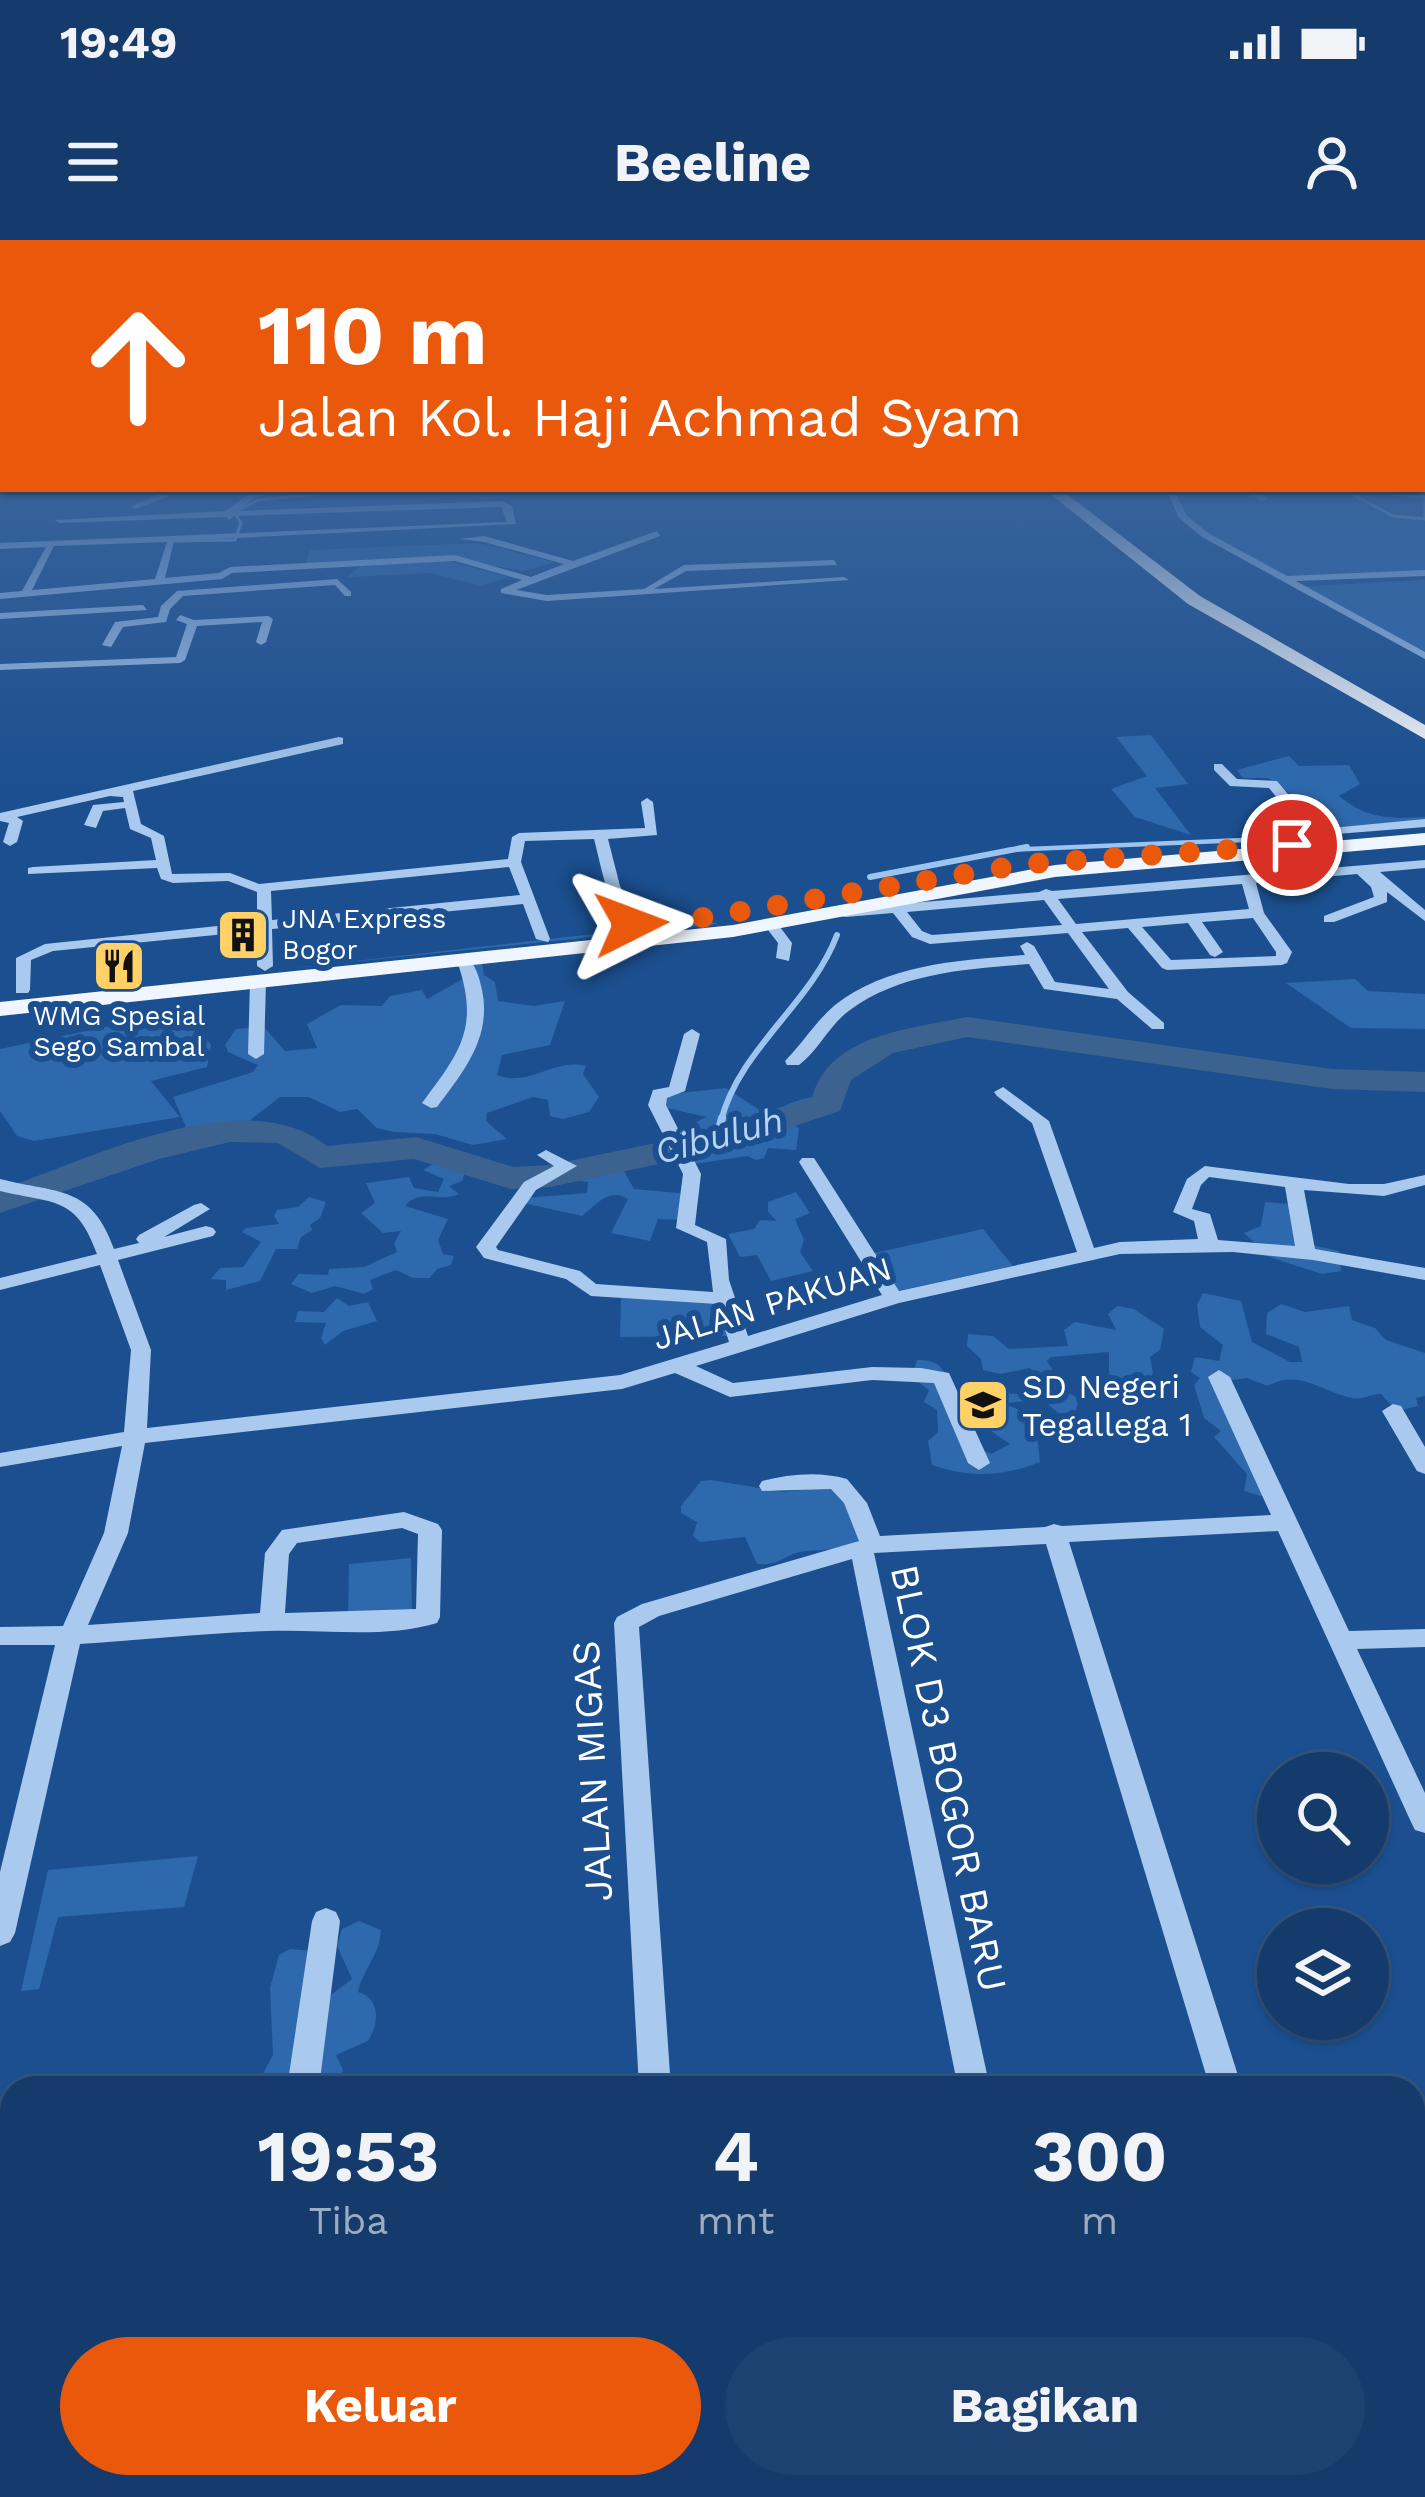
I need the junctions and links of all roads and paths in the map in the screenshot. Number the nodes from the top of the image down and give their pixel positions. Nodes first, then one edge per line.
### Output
1 (32, 580) edge
2 (183, 580) edge
3 (270, 580) edge
4 (330, 580) edge
5 (530, 580) edge
6 (663, 580) edge
7 (838, 580) edge
8 (1169, 580) edge
9 (1203, 580) edge
10 (1283, 580) edge
11 (1381, 580) edge
12 (159, 583) joint
13 (1293, 587) junction
14 (646, 590) junction
15 (91, 592) dead end
16 (25, 594) junction
17 (348, 594) dead end
18 (0, 596) edge
19 (84, 612) junction
20 (164, 612) junction
21 (1, 618) edge
22 (193, 623) junction
23 (261, 642) dead end
24 (107, 645) dead end
25 (1425, 656) edge
26 (180, 660) junction
27 (0, 668) edge
28 (175, 681) dead end
29 (1406, 698) dead end
30 (1425, 733) edge
31 (339, 741) dead end
32 (1218, 767) dead end
33 (108, 793) junction
34 (647, 802) dead end
35 (134, 803) junction
36 (2, 817) edge
37 (91, 824) dead end
38 (1425, 830) edge
39 (600, 835) junction
40 (10, 842) dead end
41 (514, 862) junction
42 (162, 864) junction
43 (1425, 864) edge
44 (1364, 869) junction
45 (32, 872) dead end
46 (1248, 880) junction
47 (264, 887) junction
48 (1046, 893) junction
49 (527, 899) junction
50 (890, 899) junction
51 (1256, 913) junction
52 (1425, 917) edge
53 (1193, 919) junction
54 (1329, 919) dead end
55 (1131, 923) junction
56 (268, 924) junction
57 (727, 924) junction
58 (772, 926) junction
59 (1069, 927) junction
60 (1019, 931) junction
61 (646, 932) junction
62 (543, 939) junction
63 (1215, 952) dead end
64 (784, 958) dead end
65 (1034, 959) junction
66 (465, 961) junction
67 (261, 974) junction
68 (11, 991) edge
69 (1122, 995) junction
70 (0, 1009) edge
71 (1158, 1026) dead end
72 (692, 1034) dead end
73 (256, 1054) dead end
74 (793, 1061) dead end
75 (1003, 1092) dead end
76 (431, 1103) dead end
77 (546, 1155) dead end
78 (808, 1162) dead end
79 (1425, 1180) edge
80 (10, 1187) edge
81 (1294, 1187) junction
82 (201, 1209) dead end
83 (206, 1232) dead end
84 (1210, 1248) junction
85 (107, 1254) junction
86 (1306, 1255) junction
87 (1088, 1257) junction
88 (1425, 1274) edge
89 (0, 1284) edge
90 (894, 1298) junction
91 (727, 1299) junction
92 (740, 1345) junction
93 (680, 1367) junction
94 (1219, 1377) dead end
95 (1393, 1411) dead end
96 (135, 1436) junction
97 (0, 1460) edge
98 (979, 1463) dead end
99 (1425, 1466) edge
100 (770, 1486) dead end
101 (1288, 1522) junction
102 (1054, 1532) junction
103 (867, 1548) junction
104 (272, 1622) junction
105 (0, 1636) edge
106 (1425, 1638) edge
107 (1344, 1640) junction
108 (68, 1643) junction
109 (1425, 1822) edge
110 (326, 1921) dead end
111 (0, 1933) edge
112 (305, 2076) edge
113 (654, 2076) edge
114 (972, 2076) edge
115 (1222, 2076) edge

1 - 16 street
2 - 12 street
3 - 20 street
4 - 17 street
5 - 14 street
6 - 14 street
7 - 14 street
8 - 30 highway
9 - 29 highway
10 - 13 street
11 - 13 street
12 - 16 street
13 - 25 street
15 - 19 street
16 - 18 street
19 - 20 street
19 - 21 street
20 - 22 street
20 - 24 street
22 - 23 street
22 - 26 street
26 - 27 street
26 - 28 street
31 - 33 street
32 - 38 street
33 - 35 street
33 - 36 street
34 - 39 street
35 - 37 street
35 - 42 street
36 - 40 street
38 - 50 main road
39 - 41 street
39 - 61 street
41 - 47 street
41 - 49 street
42 - 45 street
42 - 47 street
43 - 44 street
44 - 46 street
44 - 52 street
44 - 54 street
46 - 48 street
46 - 51 street
47 - 56 street
48 - 50 street
48 - 59 street
49 - 56 street
49 - 62 street
50 - 57 main road
50 - 58 main road
50 - 60 street
51 - 53 street
51 - 55 street
53 - 55 street
53 - 63 street
55 - 59 street
56 - 67 street
56 - 68 street
57 - 58 main road
57 - 61 main road
58 - 64 street
59 - 60 street
59 - 69 street
60 - 65 street
61 - 62 main road
61 - 66 main road
62 - 67 main road
65 - 69 street
65 - 74 street
66 - 67 main road
66 - 76 street
67 - 68 main road
67 - 70 main road
67 - 73 street
69 - 71 street
72 - 91 street
75 - 87 street
77 - 91 street
78 - 90 street
79 - 81 street
80 - 85 street
81 - 84 street
81 - 86 street
82 - 85 street
83 - 85 street
84 - 86 street, JALAN PAKUAN
84 - 87 street, JALAN PAKUAN
85 - 89 street
85 - 96 street
86 - 88 street, JALAN PAKUAN
87 - 90 street, JALAN PAKUAN
90 - 92 street, JALAN PAKUAN
91 - 92 street
92 - 93 street, JALAN PAKUAN
93 - 96 street, JALAN PAKUAN
93 - 98 street
94 - 101 street
95 - 99 street
96 - 97 street, JALAN PAKUAN
96 - 108 street
100 - 103 street
101 - 102 street, BLOK D3 BOGOR BARU
101 - 107 street
102 - 103 street, BLOK D3 BOGOR BARU
102 - 115 street
103 - 113 street, JALAN MIGAS
103 - 114 street, BLOK D3 BOGOR BARU
104 - 104 street
104 - 108 street
105 - 108 street
106 - 107 street
107 - 109 street
108 - 111 street
110 - 112 street

